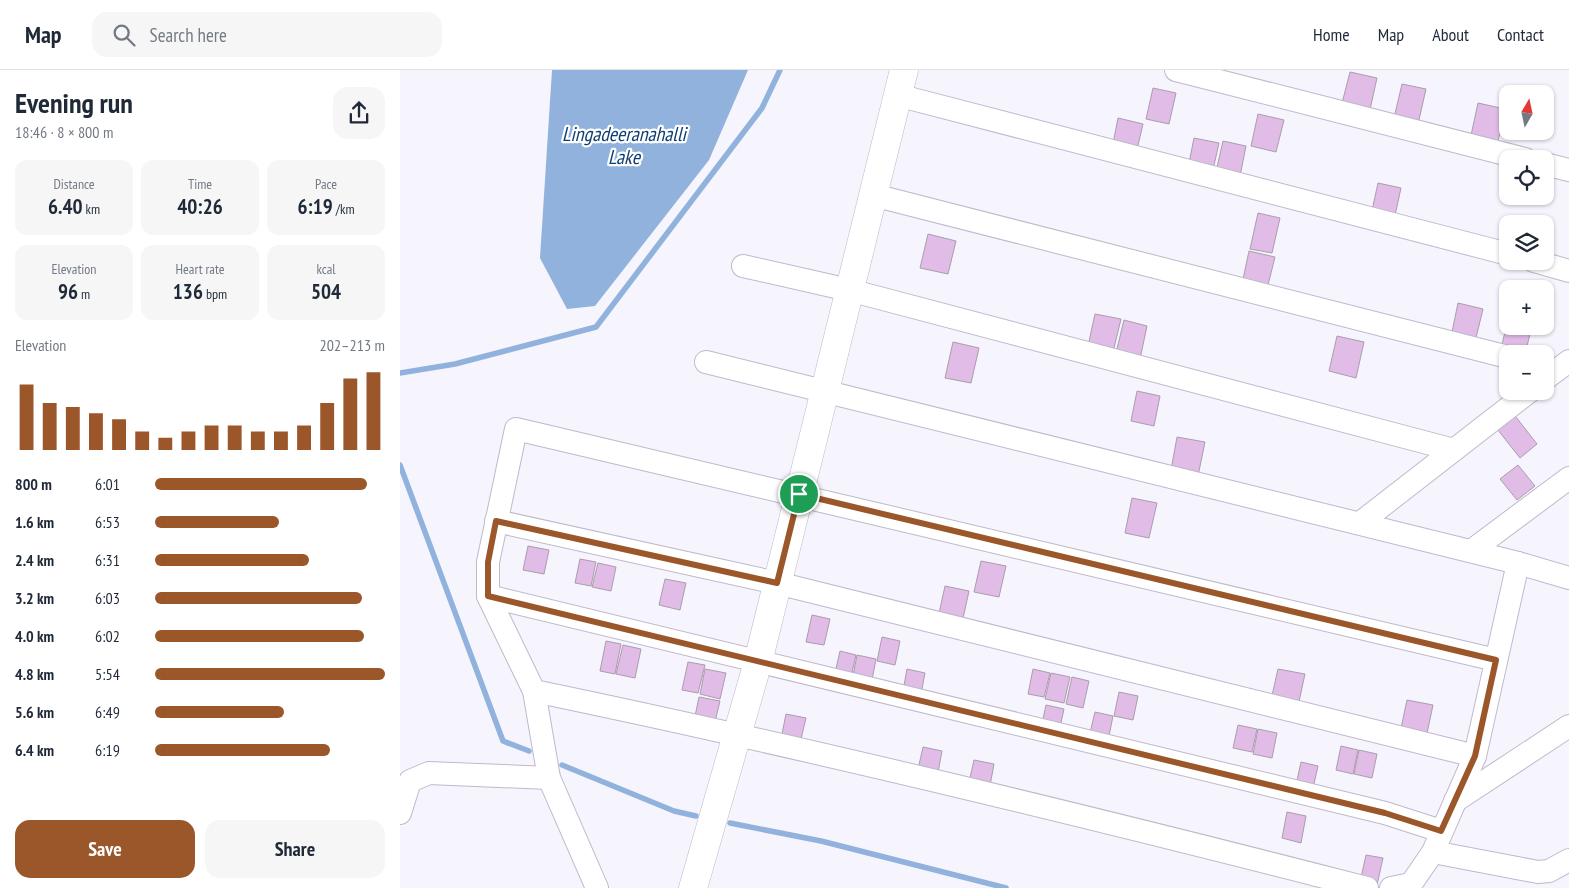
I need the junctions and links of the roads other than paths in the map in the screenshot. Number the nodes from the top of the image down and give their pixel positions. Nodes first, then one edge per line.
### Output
1 (1176, 70) edge
2 (901, 83) edge
3 (1499, 152) edge
4 (1554, 166) edge
5 (1569, 170) edge
6 (873, 195) junction
7 (1499, 251) edge
8 (743, 266) dead end
9 (1554, 266) edge
10 (1569, 270) edge
11 (849, 290) junction
12 (1499, 355) edge
13 (706, 362) dead end
14 (825, 390) junction
15 (1518, 400) edge
16 (1454, 450) junction
17 (1569, 478) edge
18 (799, 494) junction
19 (496, 521) junction
20 (1360, 523) junction
21 (1471, 551) junction
22 (1518, 562) junction
23 (1569, 578) edge
24 (777, 583) junction
25 (488, 596) junction
26 (1496, 660) junction
27 (758, 662) junction
28 (534, 691) junction
29 (1569, 726) edge
30 (738, 733) junction
31 (1475, 756) junction
32 (549, 778) junction
33 (1455, 801) junction
34 (400, 813) edge
35 (1441, 831) junction
36 (1433, 852) junction
37 (1569, 860) edge
38 (597, 888) edge
39 (693, 888) edge
40 (1367, 888) edge
41 (1391, 888) edge

1 - 3 street
2 - 6 street
2 - 7 street
4 - 5 street
6 - 11 street
6 - 12 street
8 - 11 street
9 - 10 street
11 - 14 street
11 - 16 street
13 - 14 street
14 - 18 street
14 - 20 street
15 - 16 street
16 - 20 street
17 - 21 street
18 - 19 street
18 - 24 street
18 - 26 street
19 - 24 street
19 - 25 street
20 - 21 street
21 - 22 street
22 - 23 street
22 - 26 street
24 - 27 street
24 - 31 street
25 - 27 street
25 - 28 street
26 - 31 street
27 - 30 street
27 - 35 street
28 - 30 street
28 - 32 street
29 - 33 street
30 - 39 street
30 - 40 street
31 - 33 street
32 - 34 street
32 - 38 street
33 - 35 street
35 - 36 street
36 - 37 street
36 - 41 street

